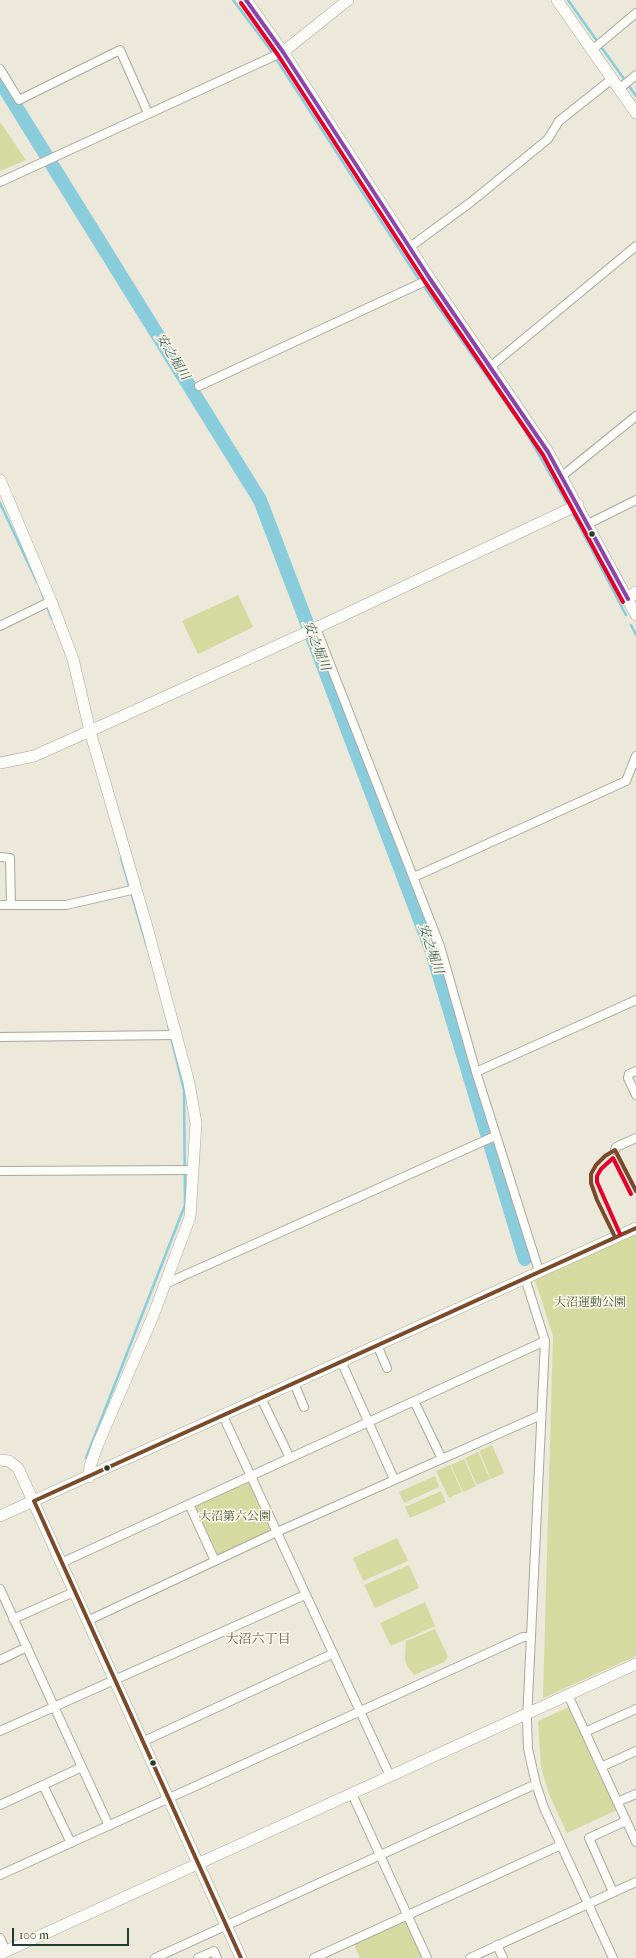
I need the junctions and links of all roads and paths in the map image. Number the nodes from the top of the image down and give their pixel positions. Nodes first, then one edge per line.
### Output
1 (246, 0) edge
2 (348, 0) edge
3 (557, 0) edge
4 (636, 13) edge
5 (592, 50) junction
6 (281, 53) junction
7 (0, 69) edge
8 (636, 75) edge
9 (612, 79) junction
10 (619, 89) junction
11 (148, 113) junction
12 (636, 113) edge
13 (0, 182) edge
14 (636, 246) edge
15 (410, 247) junction
16 (428, 280) junction
17 (490, 367) junction
18 (199, 386) dead end
19 (636, 416) edge
20 (562, 476) junction
21 (0, 480) edge
22 (636, 500) edge
23 (578, 505) junction
24 (588, 524) junction
25 (632, 596) edge
26 (52, 601) junction
27 (636, 615) edge
28 (0, 626) edge
29 (316, 628) junction
30 (90, 731) junction
31 (636, 756) edge
32 (0, 763) edge
33 (0, 858) edge
34 (414, 877) junction
35 (136, 889) junction
36 (0, 905) edge
37 (11, 905) junction
38 (636, 1000) edge
39 (176, 1036) junction
40 (0, 1037) edge
41 (636, 1071) edge
42 (476, 1072) junction
43 (636, 1095) edge
44 (495, 1136) junction
45 (636, 1138) edge
46 (615, 1150) dead end
47 (194, 1170) junction
48 (0, 1171) edge
49 (636, 1228) edge
50 (539, 1271) junction
51 (525, 1278) junction
52 (165, 1284) junction
53 (545, 1341) junction
54 (377, 1345) junction
55 (341, 1361) junction
56 (387, 1368) dead end
57 (294, 1383) junction
58 (261, 1398) junction
59 (414, 1401) junction
60 (304, 1406) dead end
61 (541, 1415) junction
62 (223, 1416) junction
63 (368, 1421) junction
64 (290, 1458) junction
65 (442, 1459) junction
66 (0, 1460) edge
67 (252, 1476) junction
68 (89, 1477) junction
69 (394, 1479) junction
70 (34, 1501) junction
71 (189, 1504) junction
72 (0, 1516) edge
73 (277, 1532) junction
74 (215, 1561) junction
75 (61, 1563) junction
76 (0, 1589) edge
77 (74, 1592) junction
78 (305, 1595) junction
79 (13, 1619) junction
80 (87, 1621) junction
81 (530, 1637) junction
82 (27, 1647) junction
83 (332, 1654) junction
84 (0, 1660) edge
85 (636, 1664) edge
86 (115, 1680) junction
87 (568, 1695) junction
88 (55, 1707) junction
89 (636, 1709) edge
90 (359, 1712) junction
91 (527, 1714) junction
92 (0, 1731) edge
93 (585, 1732) junction
94 (142, 1742) junction
95 (636, 1751) edge
96 (82, 1767) junction
97 (601, 1767) junction
98 (390, 1776) junction
99 (536, 1784) junction
100 (43, 1785) junction
101 (352, 1794) junction
102 (636, 1794) edge
103 (168, 1798) junction
104 (617, 1802) junction
105 (0, 1805) edge
106 (626, 1821) junction
107 (109, 1826) junction
108 (635, 1839) edge
109 (71, 1843) junction
110 (561, 1845) junction
111 (380, 1855) junction
112 (198, 1864) junction
113 (0, 1876) edge
114 (636, 1882) edge
115 (613, 1892) junction
116 (588, 1904) junction
117 (408, 1915) junction
118 (227, 1926) junction
119 (0, 1938) edge
120 (497, 1946) junction
121 (3, 1954) edge
122 (156, 1958) edge
123 (198, 1958) edge
124 (217, 1958) edge
125 (242, 1958) edge
126 (314, 1958) edge
127 (427, 1958) edge
128 (470, 1958) edge
129 (503, 1958) edge
130 (613, 1958) edge

1 - 6 street
2 - 6 street
3 - 5 street
4 - 5 street
5 - 9 street
6 - 11 street
6 - 15 street
7 - 11 street
8 - 10 street
9 - 10 street
9 - 15 street
10 - 12 street
11 - 13 street
14 - 17 street
15 - 16 street
16 - 17 street
16 - 18 street
17 - 20 street
19 - 20 street
20 - 23 street
21 - 26 street
22 - 24 street
23 - 24 street
23 - 29 street
24 - 25 street
25 - 27 street
26 - 28 street
26 - 30 street
29 - 30 street
29 - 34 street
30 - 32 street
30 - 35 street
31 - 34 street
33 - 37 street
34 - 42 street
35 - 37 street
35 - 39 street
36 - 37 street
38 - 42 street
39 - 40 street
39 - 47 street
41 - 43 street
42 - 44 street
44 - 50 street
44 - 52 street
45 - 46 street
47 - 48 street
47 - 52 street
49 - 50 street
50 - 51 street
51 - 53 street
51 - 54 street
52 - 68 street
53 - 59 street
53 - 61 street
54 - 55 street
54 - 56 street
55 - 57 street
55 - 63 street
57 - 58 street
57 - 60 street
58 - 62 street
58 - 64 street
59 - 63 street
59 - 65 street
61 - 65 street
61 - 81 street
62 - 67 street
62 - 68 street
63 - 64 street
63 - 69 street
64 - 67 street
65 - 69 street
66 - 70 street
67 - 71 street
67 - 73 street
68 - 70 street
69 - 73 street
70 - 72 street
70 - 75 street
71 - 74 street
71 - 75 street
73 - 74 street
73 - 78 street
74 - 80 street
75 - 77 street
76 - 79 street
77 - 79 street
77 - 80 street
78 - 83 street
78 - 86 street
79 - 82 street
80 - 86 street
81 - 90 street
81 - 91 street
82 - 84 street
82 - 88 street
83 - 90 street
83 - 94 street
85 - 87 street
86 - 88 street
86 - 94 street
87 - 91 street
87 - 93 street
88 - 92 street
88 - 96 street
89 - 93 street
90 - 98 street
90 - 103 street
91 - 98 street
91 - 99 street
93 - 97 street
94 - 103 street
95 - 97 street
96 - 100 street
96 - 107 street
97 - 104 street
98 - 101 street
99 - 110 street
99 - 111 street
100 - 105 street
100 - 109 street
101 - 111 street
101 - 112 street
102 - 104 street
103 - 107 street
103 - 112 street
104 - 106 street
106 - 108 street
106 - 115 street
107 - 109 street
109 - 113 street
110 - 116 street
110 - 117 street
111 - 117 street
111 - 118 street
112 - 118 street
112 - 121 street
114 - 115 street
115 - 116 street
116 - 120 street
116 - 130 street
117 - 126 street
117 - 127 street
118 - 122 street
118 - 125 street
119 - 121 street
120 - 128 street
120 - 129 street
123 - 124 street

